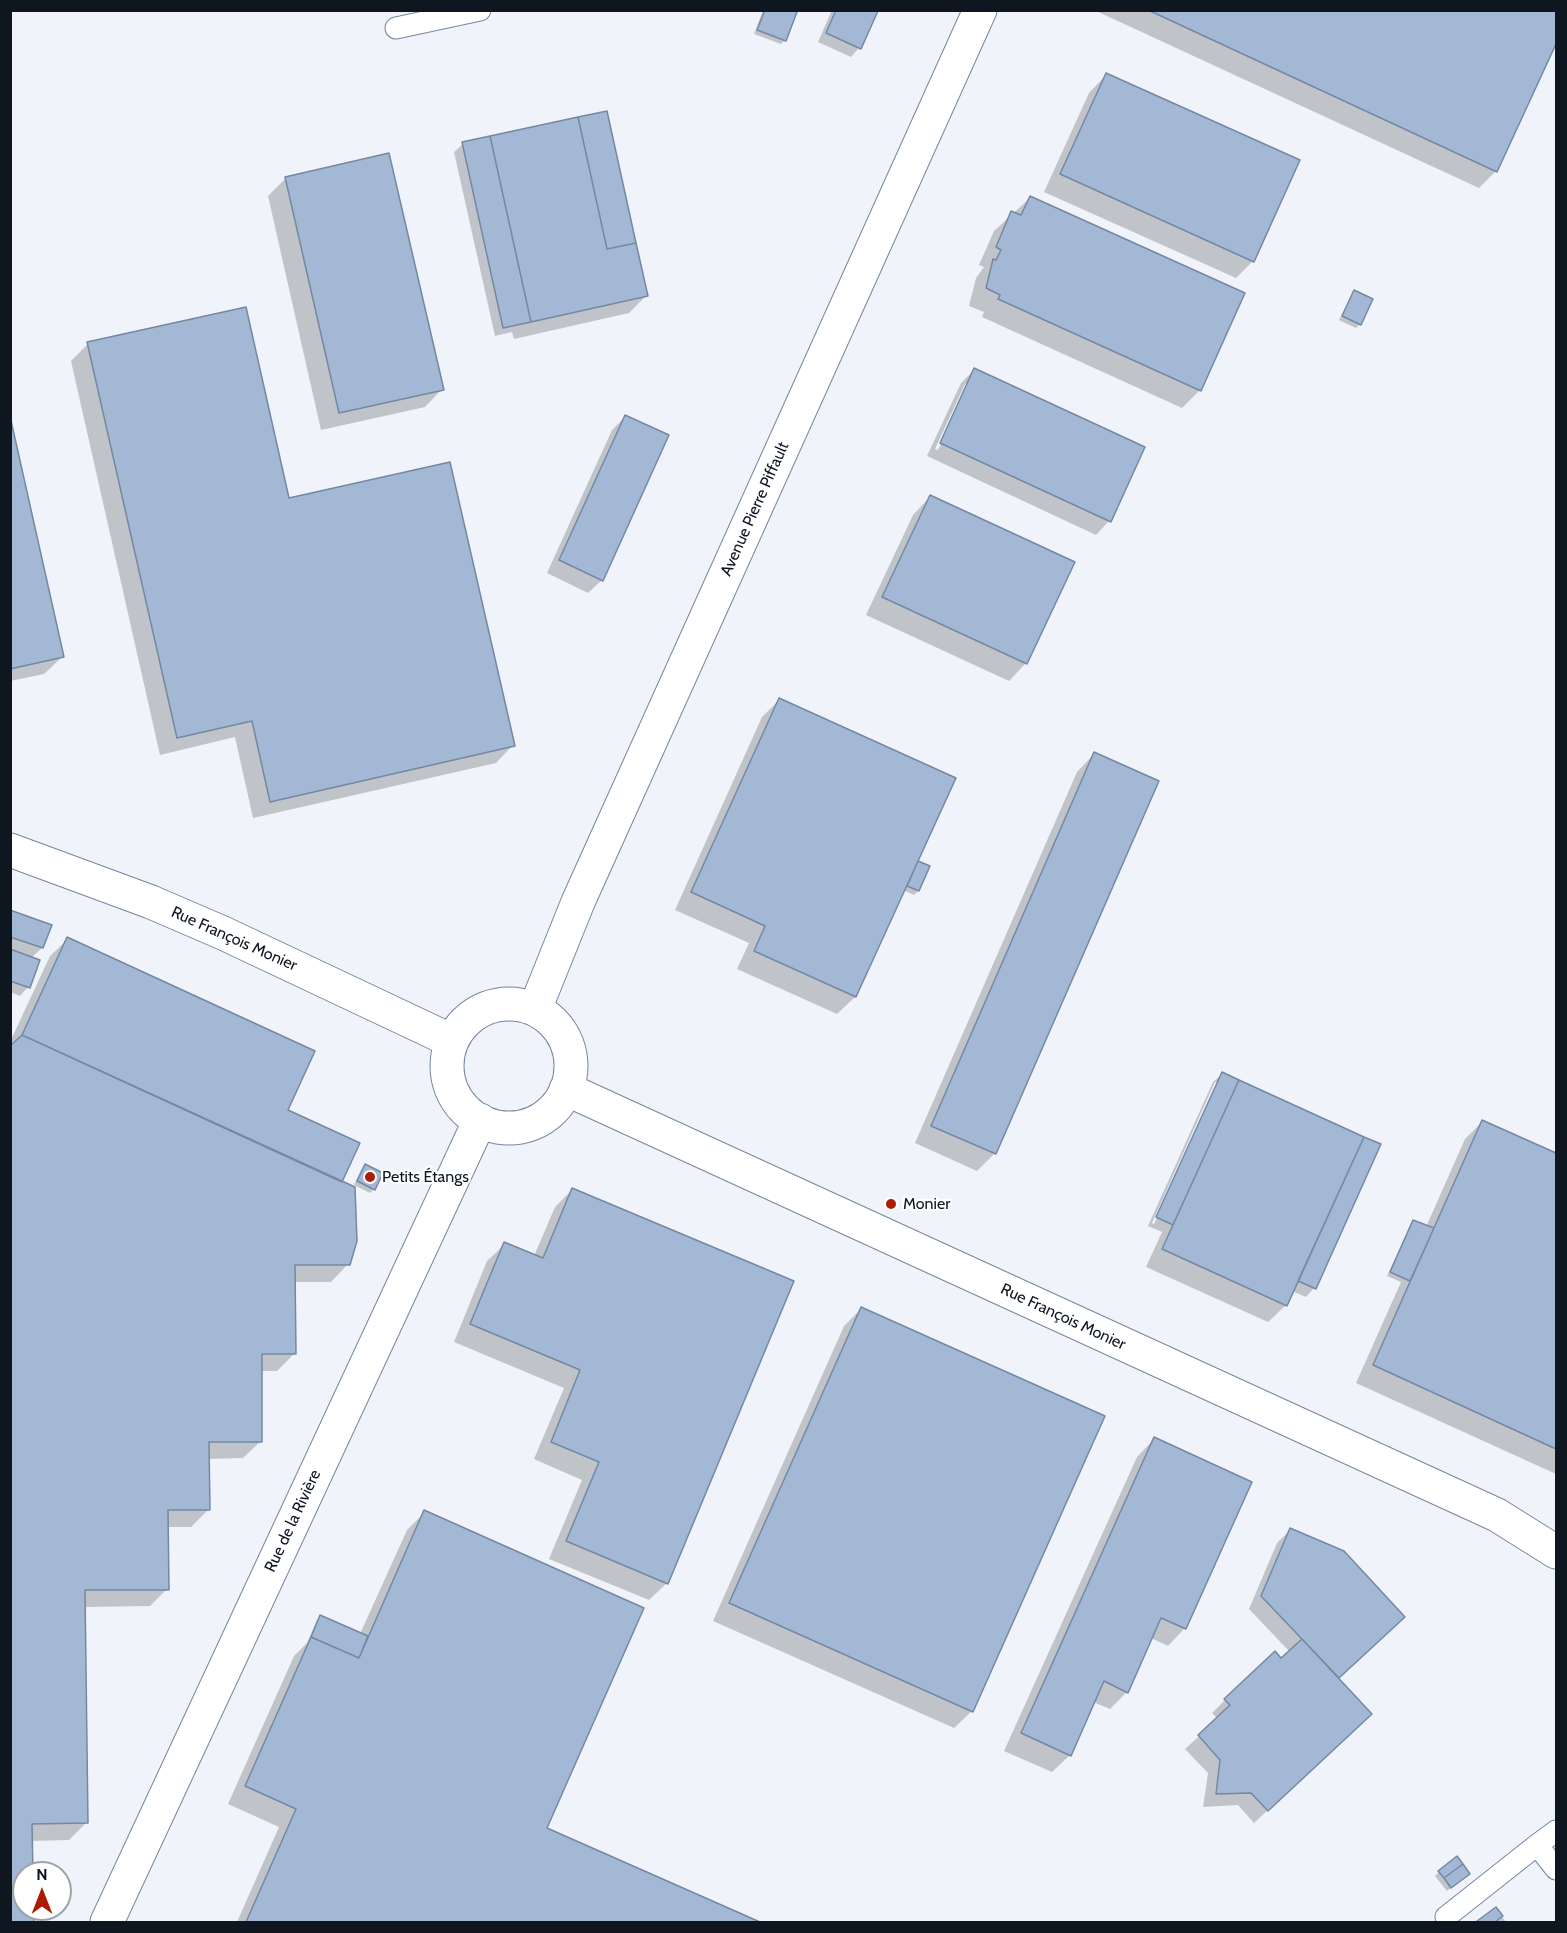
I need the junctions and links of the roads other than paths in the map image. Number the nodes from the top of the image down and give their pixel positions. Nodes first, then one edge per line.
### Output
1 (480, 10) edge
2 (980, 10) edge
3 (396, 28) dead end
4 (10, 850) edge
5 (535, 1009) junction
6 (452, 1041) junction
7 (566, 1089) junction
8 (480, 1120) junction
9 (1557, 1552) edge
10 (1557, 1830) edge
11 (1537, 1845) junction
12 (1557, 1869) edge
13 (1446, 1917) dead end
14 (108, 1923) edge

1 - 3 lane
2 - 5 street, Avenue Pierre Piffault
4 - 6 street, Rue François Monier
5 - 6 street
5 - 7 street
6 - 8 street
7 - 8 street
7 - 9 street, Rue François Monier
8 - 14 street, Rue de la Rivière
10 - 11 lane
11 - 12 lane
11 - 13 lane

